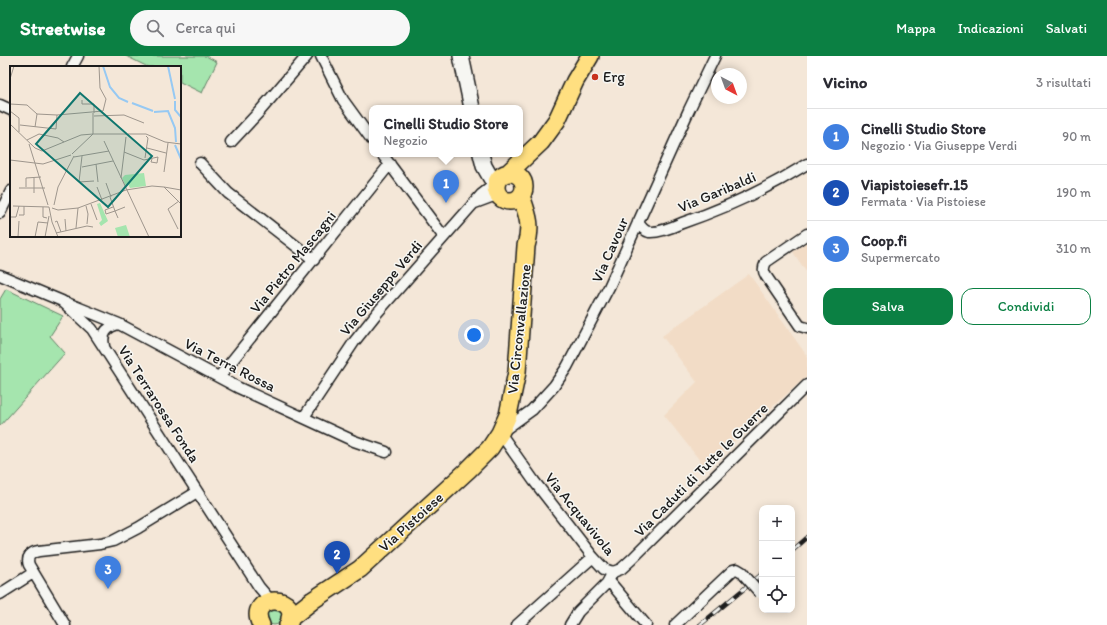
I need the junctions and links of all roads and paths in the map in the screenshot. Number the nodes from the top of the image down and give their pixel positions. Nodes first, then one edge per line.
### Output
1 (78, 56) edge
2 (306, 56) edge
3 (321, 56) edge
4 (461, 56) edge
5 (590, 56) edge
6 (716, 56) edge
7 (73, 66) edge
8 (0, 105) edge
9 (471, 105) edge
10 (10, 110) edge
11 (369, 136) edge
12 (231, 142) dead end
13 (384, 157) edge
14 (484, 157) edge
15 (200, 163) dead end
16 (390, 164) junction
17 (807, 164) edge
18 (509, 187) junction
19 (10, 193) edge
20 (0, 213) edge
21 (638, 222) junction
22 (807, 234) edge
23 (444, 237) junction
24 (314, 260) junction
25 (0, 275) edge
26 (62, 301) junction
27 (119, 324) junction
28 (807, 328) edge
29 (104, 346) junction
30 (219, 377) junction
31 (807, 385) edge
32 (304, 417) junction
33 (500, 433) junction
34 (386, 452) dead end
35 (197, 492) junction
36 (593, 557) junction
37 (34, 573) junction
38 (611, 576) junction
39 (759, 592) edge
40 (0, 594) edge
41 (272, 616) edge
42 (65, 625) edge
43 (517, 625) edge
44 (570, 625) edge
45 (646, 625) edge
46 (675, 625) edge

1 - 7 street
2 - 12 street
3 - 11 street
4 - 9 main road
5 - 18 main road
6 - 21 street, Via Cavour
8 - 10 street
13 - 16 street
14 - 18 main road
15 - 24 street
16 - 23 street
16 - 24 street, Via Pietro Mascagni
17 - 21 street, Via Garibaldi
18 - 23 street, Via Giuseppe Verdi
18 - 33 main road, Via Circonvallazione
19 - 20 street
21 - 33 street, Via Cavour
22 - 28 street
23 - 32 street, Via Giuseppe Verdi
24 - 30 street, Via Pietro Mascagni
25 - 26 street, Via Terrarossa Fonda
26 - 27 street, Via Terra Rossa
26 - 29 street, Via Terrarossa Fonda
27 - 29 street
27 - 30 street, Via Terra Rossa
29 - 35 street, Via Terrarossa Fonda
30 - 32 street, Via Terra Rossa
31 - 38 street, Via Caduti di Tutte le Guerre
32 - 34 street, Via Terra Rossa
33 - 36 street, Via Acquavivola
33 - 41 main road, Via Pistoiese
35 - 37 street
35 - 41 street, Via Terrarossa Fonda
36 - 38 street, Via Acquavivola
36 - 43 street
37 - 40 street
37 - 42 street
38 - 44 street, Via Acquavivola
38 - 45 street
39 - 46 street, bridge

